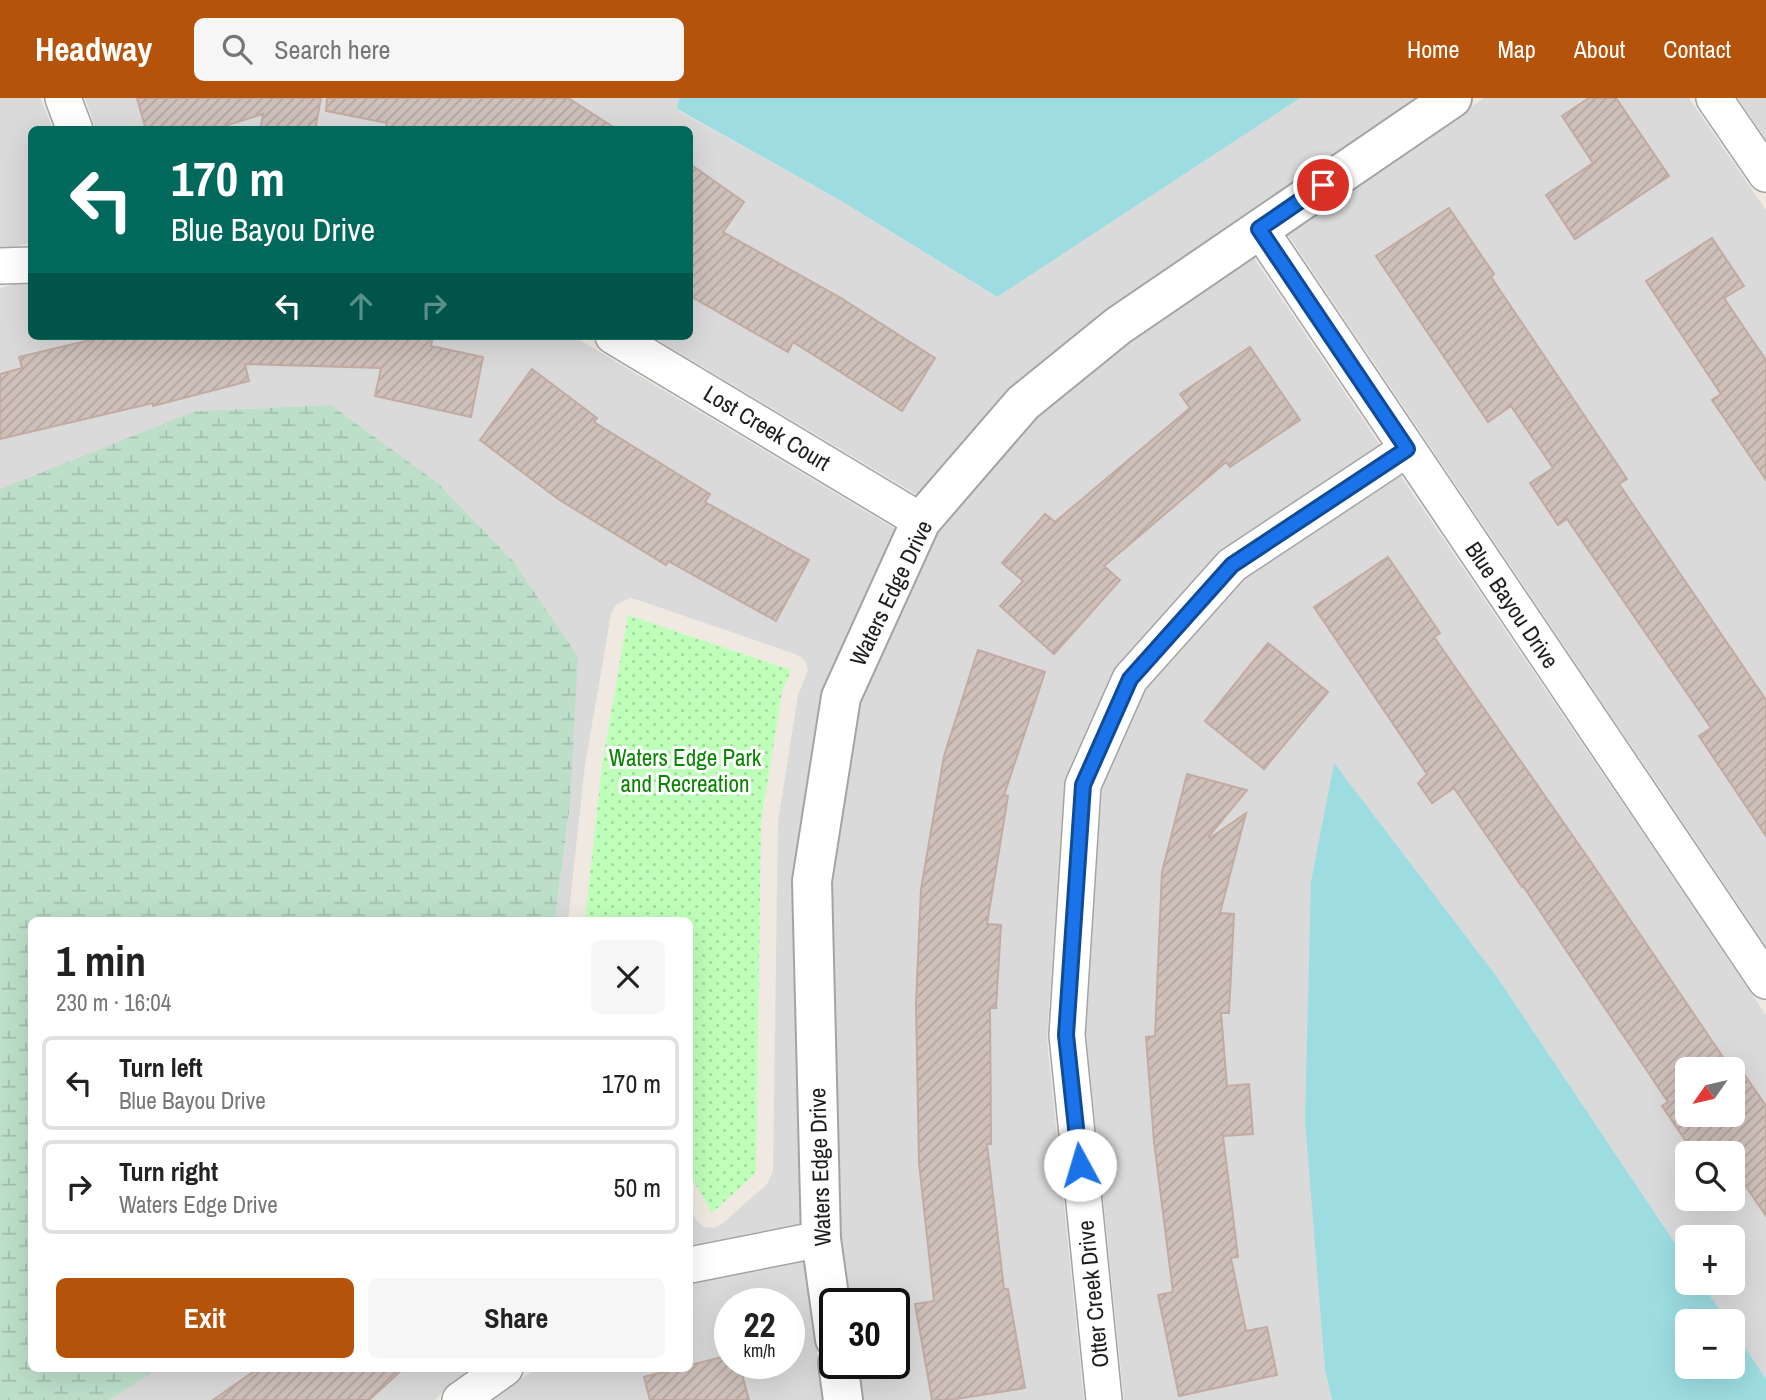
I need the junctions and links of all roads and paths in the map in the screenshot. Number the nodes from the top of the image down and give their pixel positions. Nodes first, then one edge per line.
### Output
1 (63, 98) edge
2 (1452, 98) edge
3 (1714, 98) edge
4 (74, 126) edge
5 (1766, 174) edge
6 (1259, 229) junction
7 (28, 265) edge
8 (0, 266) edge
9 (620, 340) edge
10 (1407, 449) junction
11 (921, 521) junction
12 (1766, 981) edge
13 (821, 1239) junction
14 (693, 1264) edge
15 (828, 1288) edge
16 (499, 1372) edge
17 (840, 1379) edge
18 (460, 1400) edge
19 (843, 1400) edge
20 (1104, 1400) edge

1 - 4 street
2 - 6 street, Waters Edge Drive
3 - 5 street
6 - 10 street, Blue Bayou Drive
6 - 11 street, Waters Edge Drive
7 - 8 street
9 - 11 street, Lost Creek Court
10 - 12 street, Blue Bayou Drive
10 - 20 street, Otter Creek Drive
11 - 13 street, Waters Edge Drive
13 - 14 street
13 - 15 street, Waters Edge Drive
16 - 18 street
17 - 19 street

